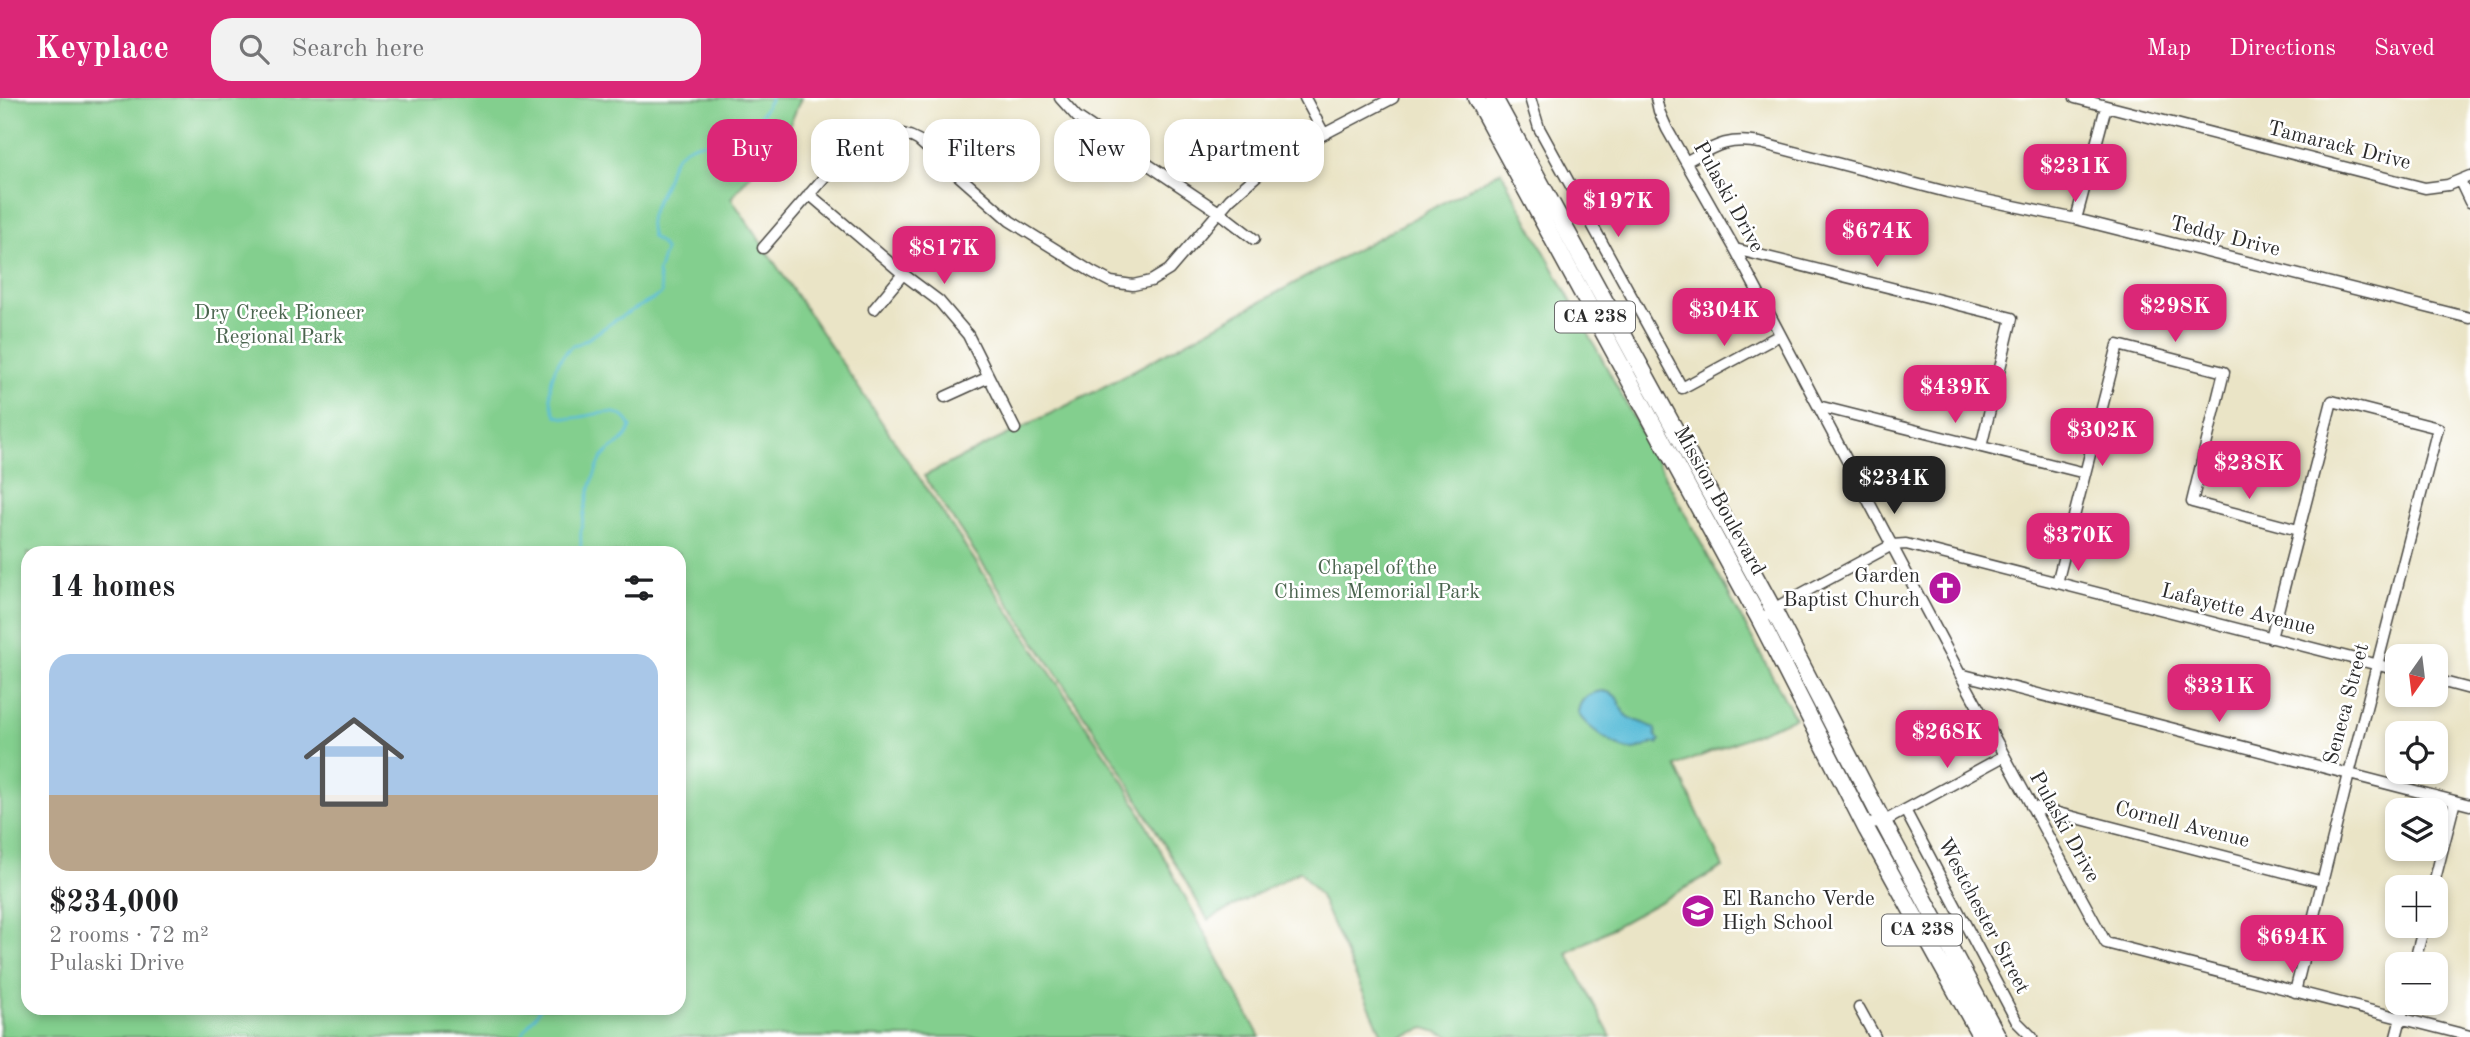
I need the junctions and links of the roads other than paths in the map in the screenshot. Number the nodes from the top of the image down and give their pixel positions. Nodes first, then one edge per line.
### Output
1 (1060, 98) edge
2 (1305, 98) edge
3 (1393, 98) edge
4 (1476, 98) edge
5 (1494, 98) edge
6 (1530, 98) edge
7 (1656, 98) edge
8 (2075, 98) edge
9 (2106, 107) junction
10 (1316, 119) edge
11 (1324, 134) edge
12 (1687, 161) junction
13 (2470, 176) edge
14 (2460, 181) junction
15 (1250, 182) edge
16 (809, 194) junction
17 (2470, 202) edge
18 (1219, 212) junction
19 (2076, 219) junction
20 (1254, 239) dead end
21 (763, 248) dead end
22 (1735, 249) junction
23 (903, 274) junction
24 (874, 309) dead end
25 (2470, 318) edge
26 (1780, 335) junction
27 (989, 377) junction
28 (945, 397) dead end
29 (1818, 406) junction
30 (1015, 429) dead end
31 (1981, 447) junction
32 (2085, 473) junction
33 (2298, 530) junction
34 (1892, 545) junction
35 (2057, 583) junction
36 (1773, 610) junction
37 (1761, 622) junction
38 (2271, 638) junction
39 (2378, 666) junction
40 (2385, 667) edge
41 (1960, 674) junction
42 (2448, 683) edge
43 (2470, 688) edge
44 (2004, 756) junction
45 (2349, 774) junction
46 (2455, 801) junction
47 (2470, 804) edge
48 (2031, 806) junction
49 (1905, 810) junction
50 (1883, 822) junction
51 (1863, 823) junction
52 (2437, 875) edge
53 (2323, 881) junction
54 (2295, 992) junction
55 (1859, 1008) dead end
56 (2402, 1015) edge
57 (2401, 1018) junction
58 (2470, 1036) edge
59 (1875, 1037) edge
60 (1981, 1037) edge
61 (1998, 1037) edge
62 (2032, 1037) edge
63 (2396, 1037) edge

1 - 18 street
2 - 10 street
3 - 11 street
4 - 37 main road, Mission Boulevard / CA 238
5 - 36 main road, Mission Boulevard / CA 238
6 - 26 street
7 - 12 street, Pulaski Drive
8 - 9 street, Tamarack Drive
9 - 14 street, Tamarack Drive
9 - 19 street
12 - 19 street, Teddy Drive
12 - 22 street, Pulaski Drive
13 - 14 street, Tamarack Drive
14 - 17 street
15 - 18 street
16 - 18 street
16 - 21 street
16 - 23 street
18 - 20 street
19 - 25 street, Teddy Drive
22 - 26 street, Pulaski Drive
22 - 31 street
23 - 24 street
23 - 27 street
26 - 29 street, Pulaski Drive
27 - 28 street
27 - 30 street
29 - 31 street
29 - 34 street, Pulaski Drive
31 - 32 street
32 - 33 street
32 - 35 street
33 - 38 street
33 - 39 street, Seneca Street
34 - 35 street, Lafayette Avenue
34 - 36 street
34 - 41 street, Pulaski Drive
35 - 38 street, Lafayette Avenue
36 - 37 street
36 - 50 main road, Mission Boulevard / CA 238
37 - 51 main road, Mission Boulevard / CA 238
38 - 39 street, Lafayette Avenue
39 - 40 street, Lafayette Avenue
39 - 45 street, Seneca Street
41 - 44 street, Pulaski Drive
41 - 45 street
42 - 43 street
44 - 48 street, Pulaski Drive
44 - 49 street
45 - 46 street
45 - 53 street, Seneca Street
46 - 47 street
46 - 52 street
48 - 53 street, Cornell Avenue
48 - 54 street, Pulaski Drive
49 - 50 street
49 - 62 street, Westchester Street
50 - 51 street
50 - 61 main road, Mission Boulevard / CA 238
51 - 60 main road, Mission Boulevard / CA 238
53 - 54 street, Seneca Street
54 - 57 street
55 - 59 street
56 - 57 street
57 - 58 street
57 - 63 street

